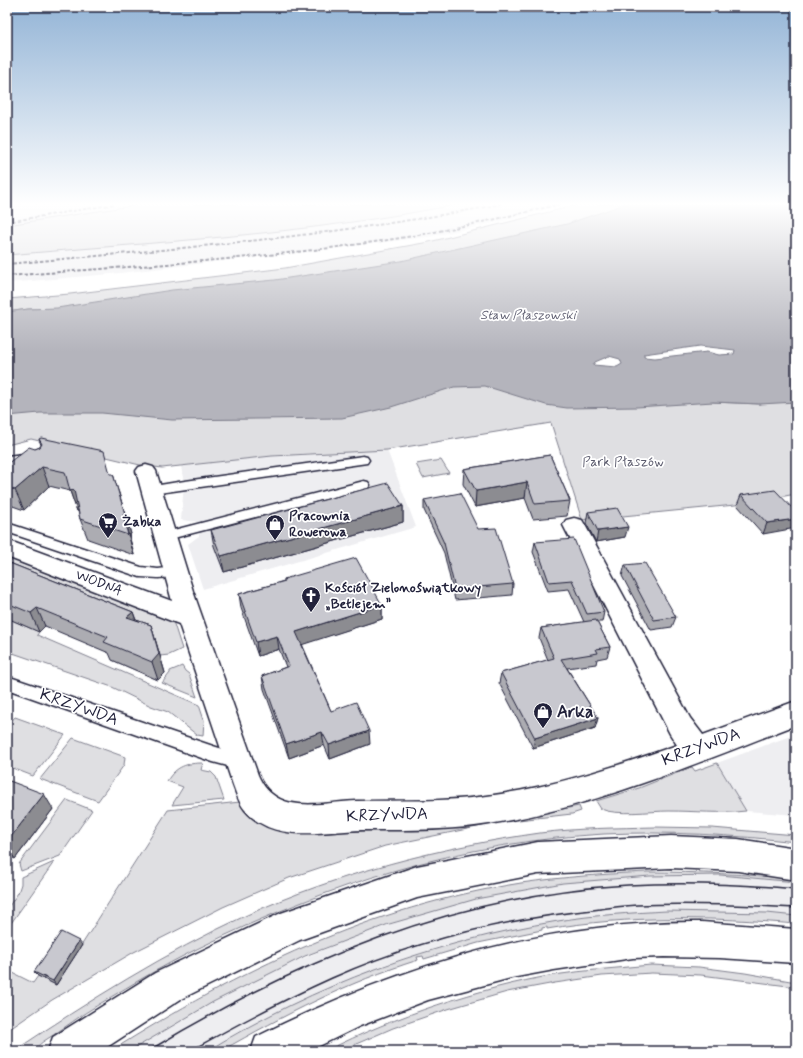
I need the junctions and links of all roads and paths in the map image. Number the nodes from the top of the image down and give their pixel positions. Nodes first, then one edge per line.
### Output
1 (7, 460) edge
2 (363, 460) dead end
3 (42, 463) edge
4 (149, 481) joint
5 (364, 485) dead end
6 (574, 525) dead end
7 (7, 527) edge
8 (166, 536) junction
9 (7, 548) edge
10 (175, 572) junction
11 (190, 618) junction
12 (7, 682) edge
13 (796, 713) edge
14 (697, 750) junction
15 (239, 761) junction
16 (796, 864) edge
17 (796, 946) edge
18 (67, 1051) edge
19 (270, 1051) edge

1 - 3 lane
2 - 4 lane
4 - 8 street
5 - 8 lane
6 - 14 street
7 - 10 lane
8 - 10 street
9 - 11 street, WODNA
10 - 11 street
11 - 15 street
12 - 15 lane, KRZYWDA
13 - 14 street, KRZYWDA
14 - 15 street, KRZYWDA
16 - 18 street
17 - 19 street

